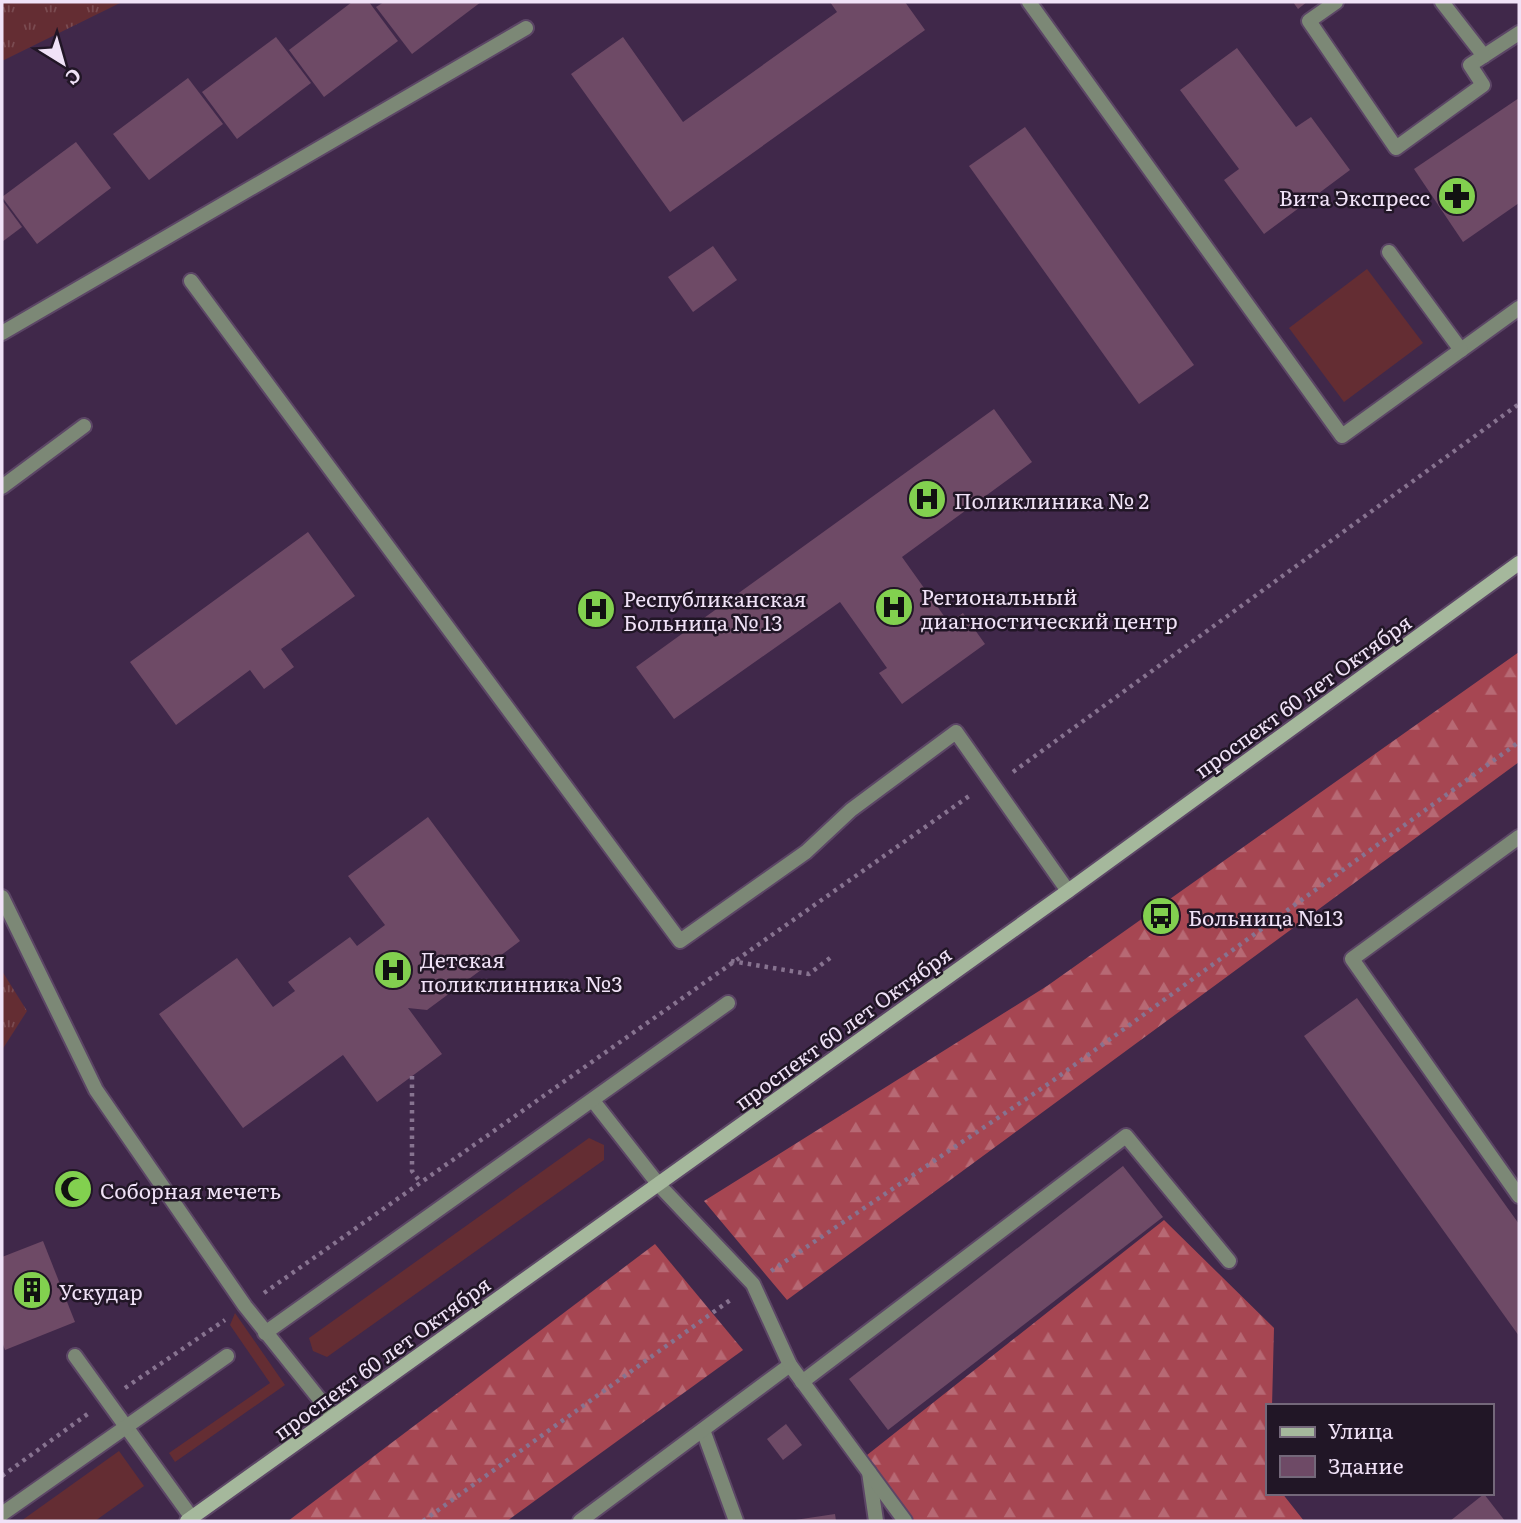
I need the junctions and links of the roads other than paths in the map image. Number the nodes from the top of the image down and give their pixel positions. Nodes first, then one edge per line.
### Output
1 (1029, 2) edge
2 (1336, 2) edge
3 (1442, 2) edge
4 (526, 28) dead end
5 (1519, 33) edge
6 (1484, 56) junction
7 (1389, 252) dead end
8 (191, 281) dead end
9 (1519, 308) edge
10 (2, 332) edge
11 (1461, 350) junction
12 (84, 426) dead end
13 (2, 487) edge
14 (1519, 563) edge
15 (1519, 837) edge
16 (1069, 891) junction
17 (2, 897) edge
18 (729, 1003) dead end
19 (594, 1101) junction
20 (659, 1185) junction
21 (1519, 1196) edge
22 (1229, 1261) dead end
23 (265, 1333) junction
24 (75, 1356) dead end
25 (228, 1356) dead end
26 (790, 1365) junction
27 (802, 1382) junction
28 (333, 1416) junction
29 (128, 1426) junction
30 (703, 1430) junction
31 (869, 1472) junction
32 (2, 1514) edge
33 (189, 1520) edge
34 (580, 1521) edge
35 (736, 1521) edge
36 (876, 1521) edge
37 (905, 1521) edge

1 - 11 street
2 - 6 street
3 - 6 street
4 - 10 street
5 - 6 street
7 - 11 street
8 - 16 street
9 - 11 street
12 - 13 street
14 - 16 main road, проспект 60 лет Октября
15 - 21 street
16 - 20 main road, проспект 60 лет Октября
17 - 23 street
18 - 19 street
19 - 20 street
19 - 23 street
20 - 26 street
20 - 28 main road, проспект 60 лет Октября
22 - 27 street
23 - 28 street
24 - 29 street
25 - 29 street
26 - 27 street
26 - 30 street
27 - 31 street
28 - 33 main road, проспект 60 лет Октября
29 - 32 street
29 - 33 street
30 - 34 street
30 - 35 street
31 - 36 street
31 - 37 street

